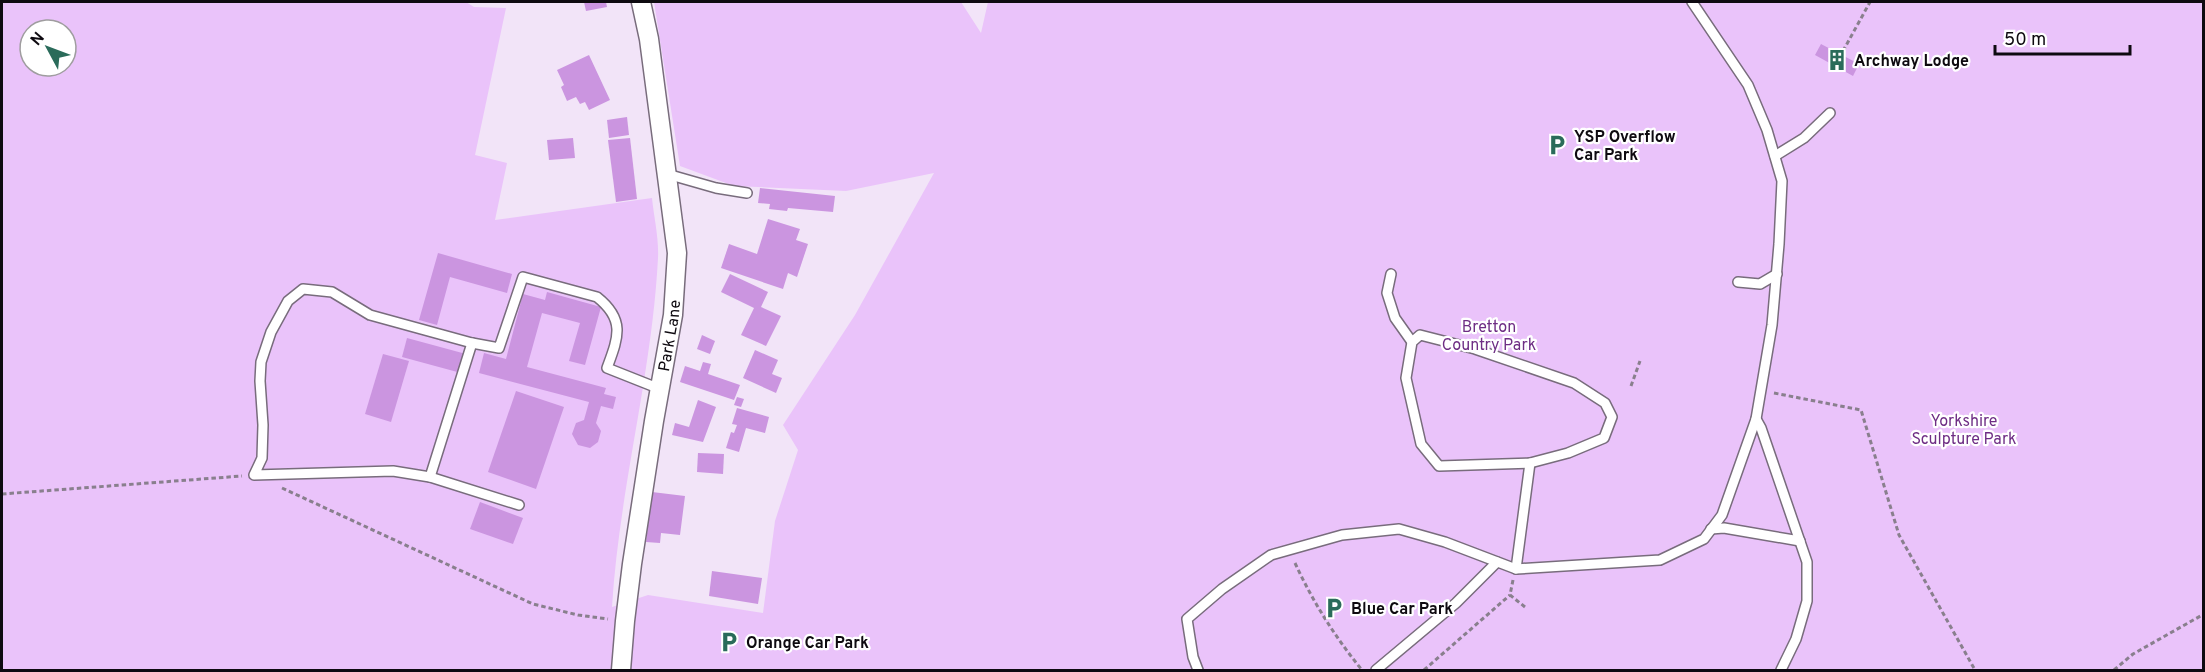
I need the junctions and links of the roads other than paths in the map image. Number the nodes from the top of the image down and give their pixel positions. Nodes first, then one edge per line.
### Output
1 (641, 2) edge
2 (1692, 2) edge
3 (1830, 113) dead end
4 (1775, 156) junction
5 (667, 174) junction
6 (747, 193) dead end
7 (1391, 274) dead end
8 (1777, 274) junction
9 (1738, 282) dead end
10 (1412, 342) junction
11 (472, 343) junction
12 (660, 389) junction
13 (1756, 418) junction
14 (1530, 463) junction
15 (430, 477) junction
16 (519, 505) dead end
17 (1711, 529) junction
18 (1800, 541) junction
19 (1497, 562) junction
20 (1515, 569) junction
21 (621, 670) edge
22 (1198, 670) edge
23 (1376, 670) edge
24 (1781, 670) edge

1 - 5 street, Park Lane
2 - 4 lane
3 - 4 lane
4 - 8 lane
5 - 6 lane
5 - 12 street, Park Lane
7 - 10 lane
8 - 9 lane
8 - 13 lane
10 - 14 lane
10 - 14 lane
11 - 12 lane
11 - 15 lane
11 - 15 lane
12 - 21 street, Park Lane
13 - 17 lane
13 - 18 lane
14 - 20 lane
15 - 16 lane
17 - 18 lane
17 - 20 lane
18 - 24 lane
19 - 20 lane
19 - 22 lane
19 - 23 lane

